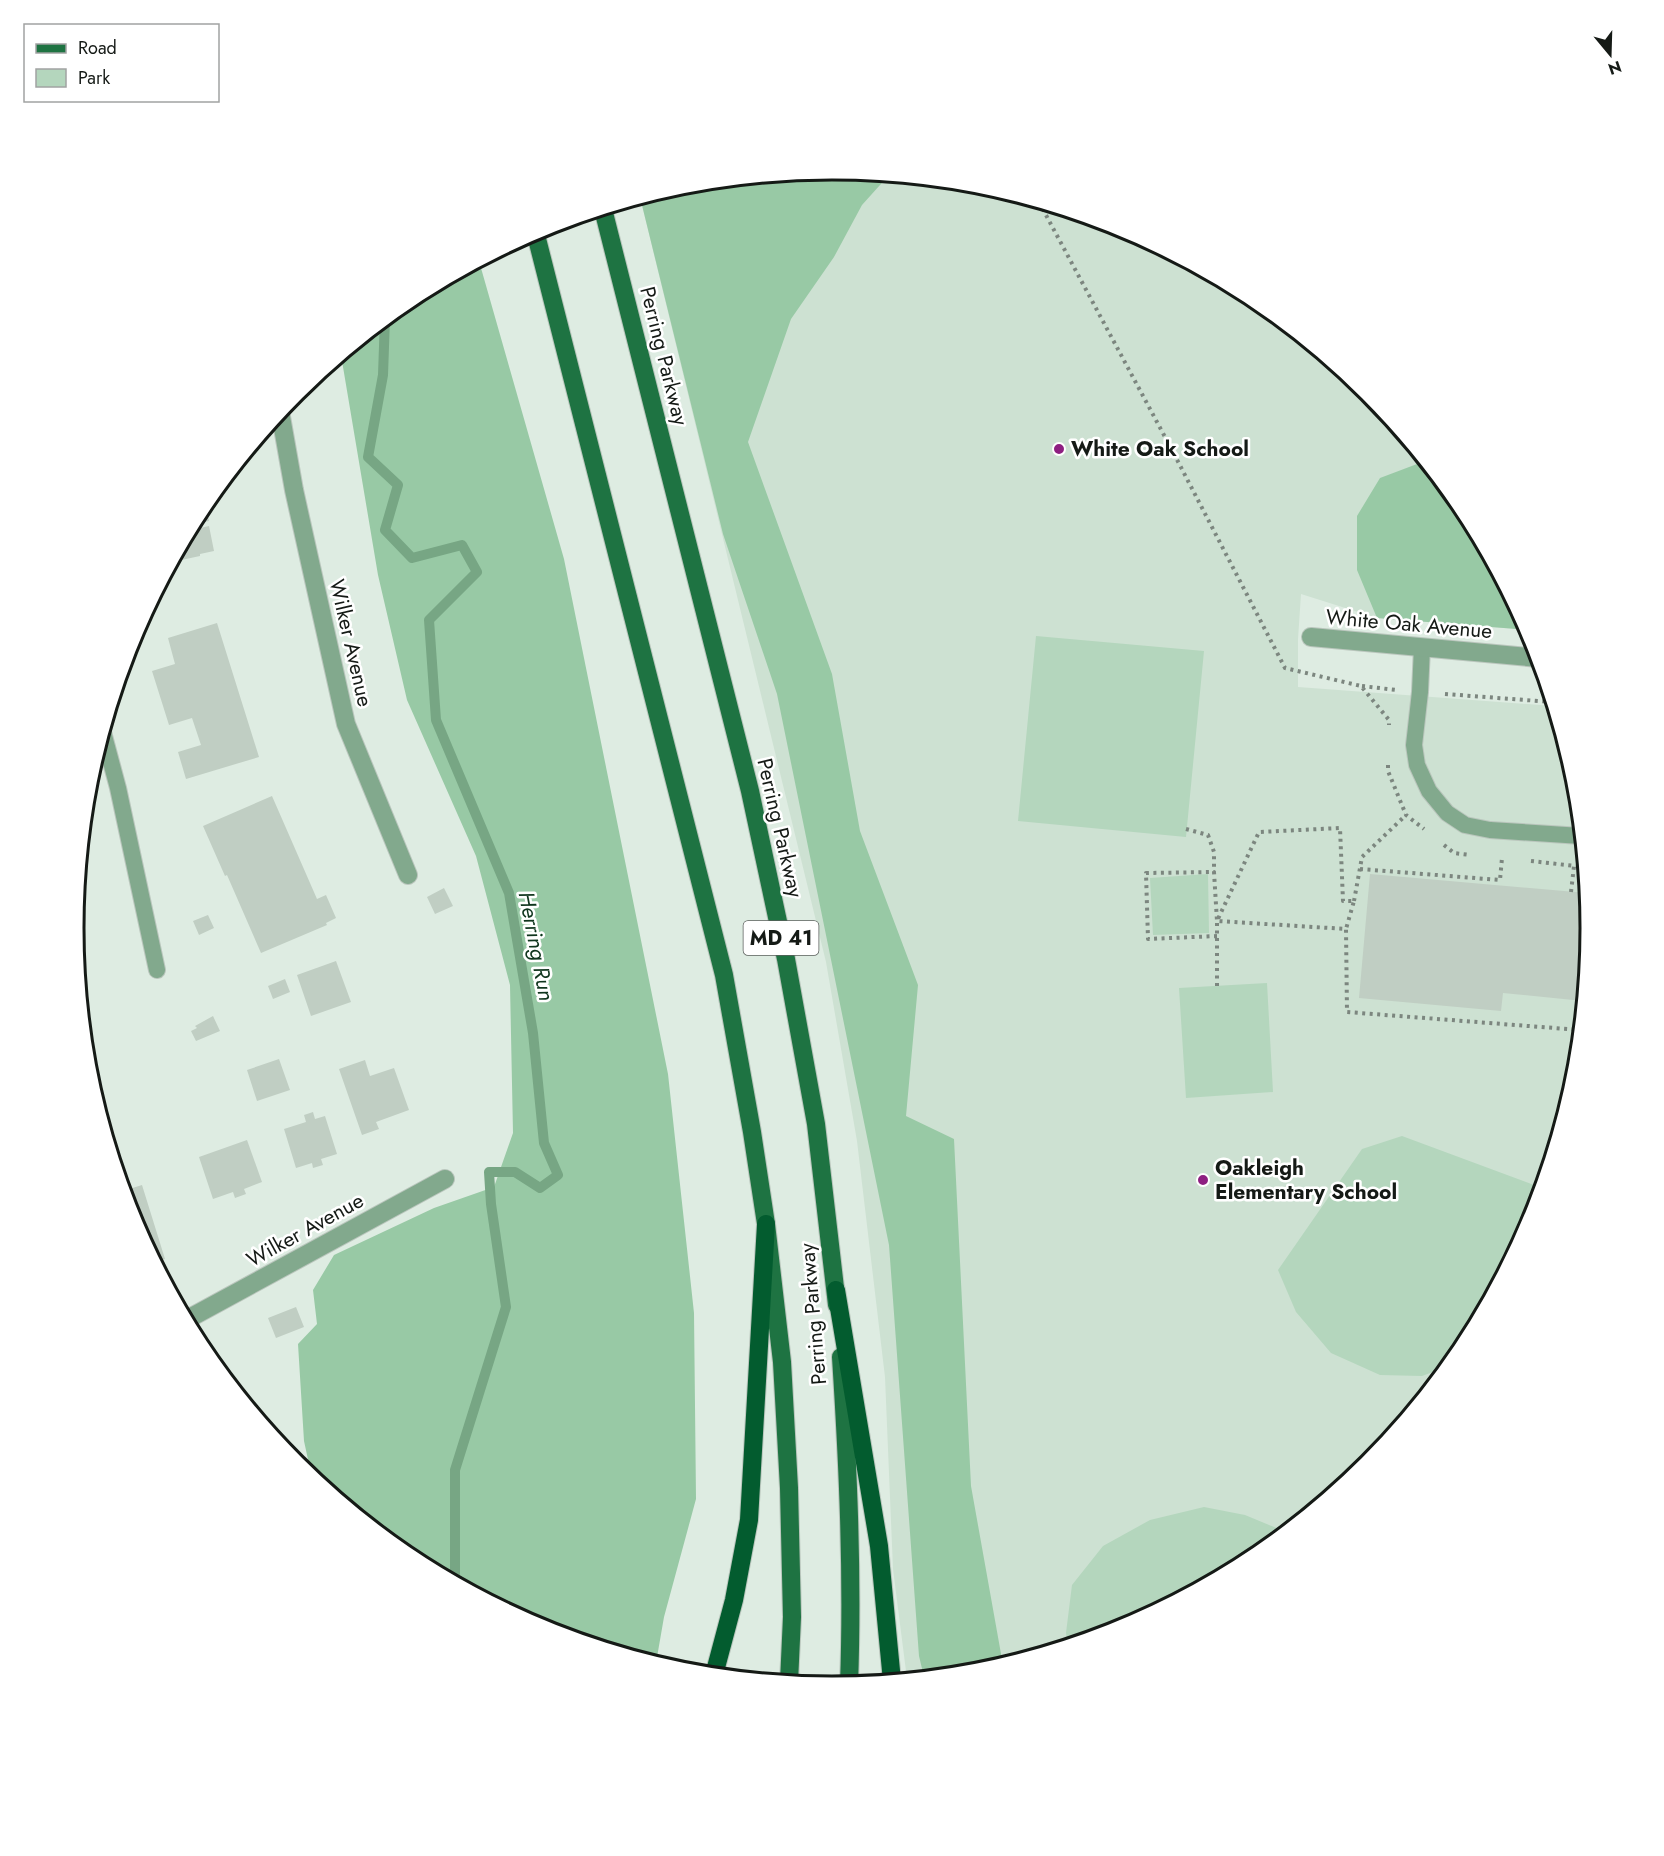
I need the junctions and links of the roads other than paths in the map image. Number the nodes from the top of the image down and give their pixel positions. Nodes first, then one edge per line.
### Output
1 (605, 216) edge
2 (537, 241) edge
3 (282, 422) edge
4 (1311, 637) dead end
5 (1422, 647) junction
6 (1529, 657) edge
7 (106, 745) edge
8 (1574, 836) edge
9 (408, 875) dead end
10 (157, 970) dead end
11 (445, 1179) dead end
12 (766, 1224) junction
13 (836, 1290) junction
14 (193, 1316) edge
15 (716, 1667) edge
16 (891, 1673) edge
17 (789, 1674) edge
18 (849, 1675) edge

1 - 13 main road, Perring Parkway / MD 41
2 - 12 main road, Perring Parkway / MD 41
3 - 9 street, Wilker Avenue
4 - 5 street, White Oak Avenue
5 - 6 street, White Oak Avenue
5 - 8 lane
7 - 10 lane
11 - 14 street, Wilker Avenue
12 - 15 highway
12 - 17 main road, Perring Parkway / MD 41
13 - 16 highway
13 - 18 main road, Perring Parkway / MD 41

